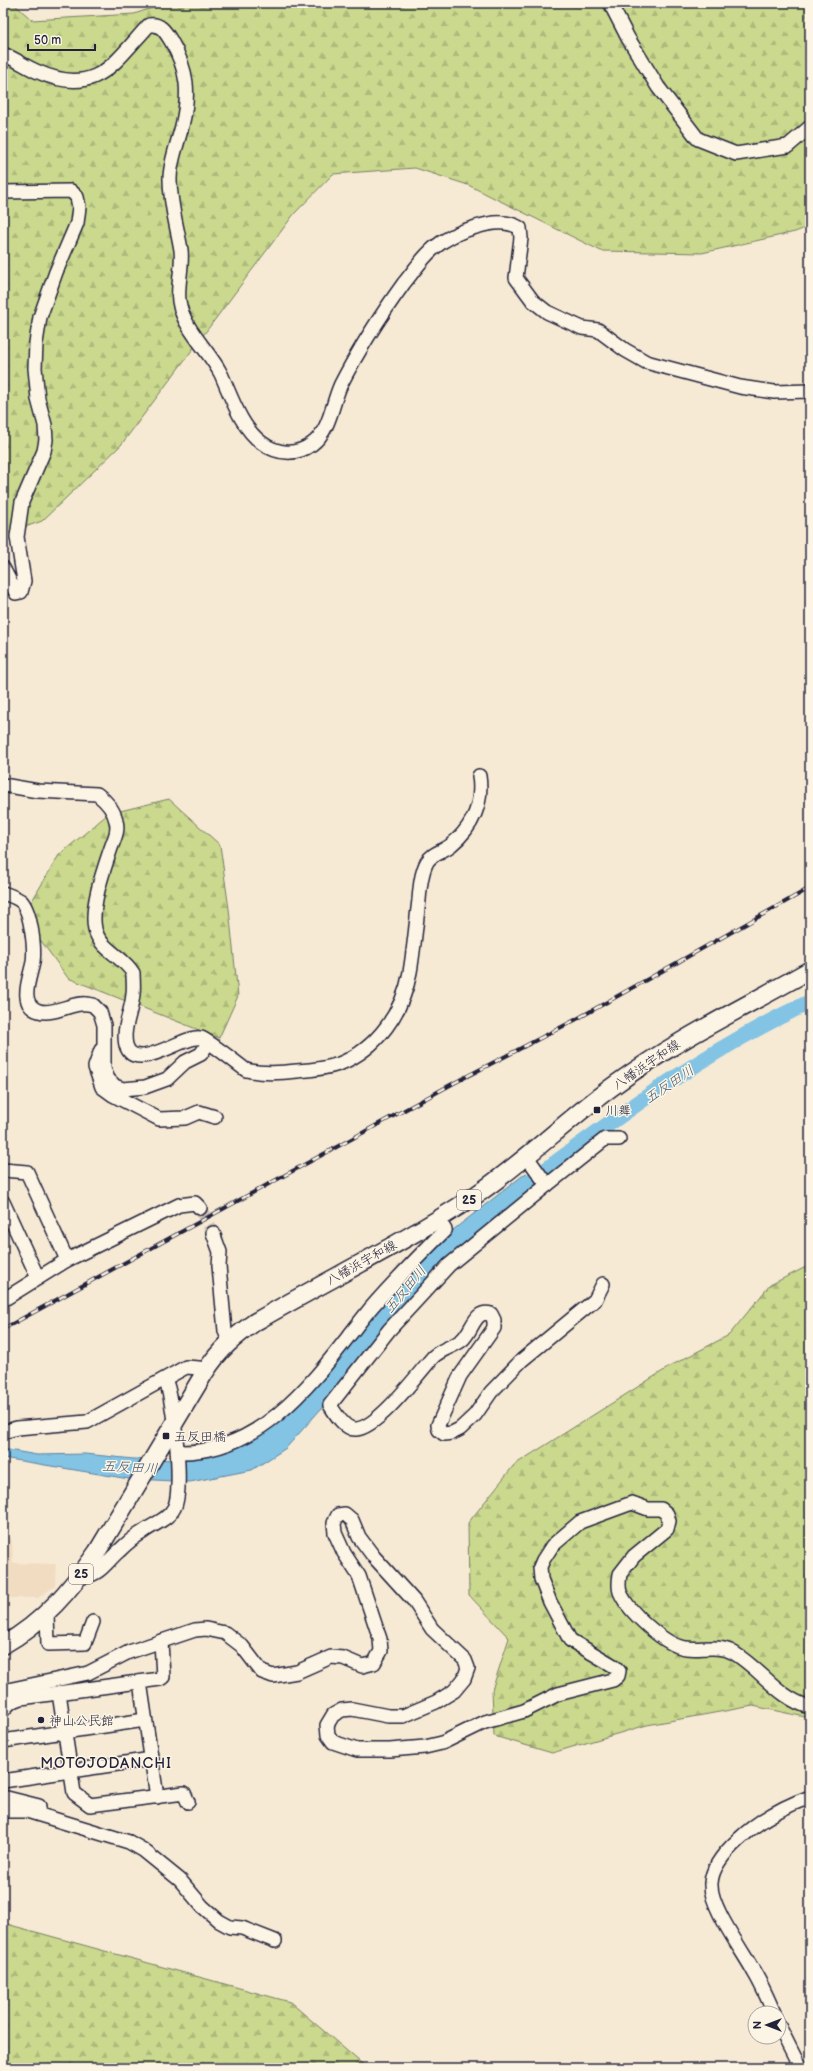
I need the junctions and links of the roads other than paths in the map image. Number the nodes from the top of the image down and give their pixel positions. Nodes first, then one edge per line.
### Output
1 (610, 3) edge
2 (3, 54) edge
3 (810, 127) edge
4 (3, 192) edge
5 (810, 391) edge
6 (3, 568) edge
7 (479, 776) dead end
8 (3, 785) edge
9 (3, 893) edge
10 (810, 970) edge
11 (104, 1042) junction
12 (208, 1043) junction
13 (215, 1117) dead end
14 (619, 1139) dead end
15 (530, 1160) junction
16 (3, 1170) edge
17 (546, 1184) junction
18 (3, 1202) edge
19 (200, 1208) dead end
20 (438, 1219) junction
21 (8, 1228) edge
22 (214, 1233) tunnel mouth
23 (67, 1260) junction
24 (38, 1278) junction
25 (603, 1284) dead end
26 (3, 1300) edge
27 (229, 1341) junction
28 (205, 1372) junction
29 (165, 1379) junction
30 (174, 1422) junction
31 (3, 1432) edge
32 (177, 1454) junction
33 (80, 1576) junction
34 (47, 1614) junction
35 (93, 1622) dead end
36 (161, 1641) junction
37 (3, 1645) edge
38 (140, 1682) junction
39 (3, 1691) edge
40 (59, 1693) junction
41 (810, 1708) edge
42 (3, 1710) edge
43 (145, 1720) junction
44 (64, 1732) junction
45 (3, 1741) edge
46 (152, 1759) junction
47 (71, 1771) junction
48 (3, 1781) edge
49 (3, 1797) edge
50 (157, 1797) junction
51 (810, 1797) edge
52 (188, 1802) dead end
53 (3, 1811) edge
54 (59, 1821) junction
55 (275, 1941) dead end
56 (771, 2005) edge
57 (787, 2042) edge
58 (800, 2068) edge

1 - 3 street
2 - 5 street
4 - 6 street
7 - 12 street
8 - 12 street
9 - 11 street
10 - 15 main road, 八幡浜宇和線 / 25
11 - 12 street
11 - 13 street
14 - 17 street
15 - 17 street
15 - 20 main road, 八幡浜宇和線 / 25
16 - 23 street
17 - 25 street
18 - 21 street
19 - 23 street
20 - 27 main road, 八幡浜宇和線 / 25
20 - 32 street
21 - 24 street
22 - 27 street
23 - 24 street
24 - 26 street
27 - 28 main road, 八幡浜宇和線 / 25
28 - 29 street
28 - 30 main road, 八幡浜宇和線 / 25
29 - 30 street
29 - 31 street
30 - 32 street
30 - 33 main road, 八幡浜宇和線 / 25
32 - 33 street
33 - 34 main road, 八幡浜宇和線 / 25
34 - 35 street
34 - 37 main road, 八幡浜宇和線 / 25
36 - 38 street
36 - 39 street
36 - 41 street
38 - 40 street
38 - 43 street
40 - 42 street
40 - 44 street
43 - 44 street
43 - 46 street
44 - 45 street
44 - 47 street
46 - 47 street
46 - 50 street
47 - 48 street
47 - 50 street
49 - 54 street
50 - 52 street
51 - 56 street
53 - 54 street
54 - 55 street
57 - 58 street

